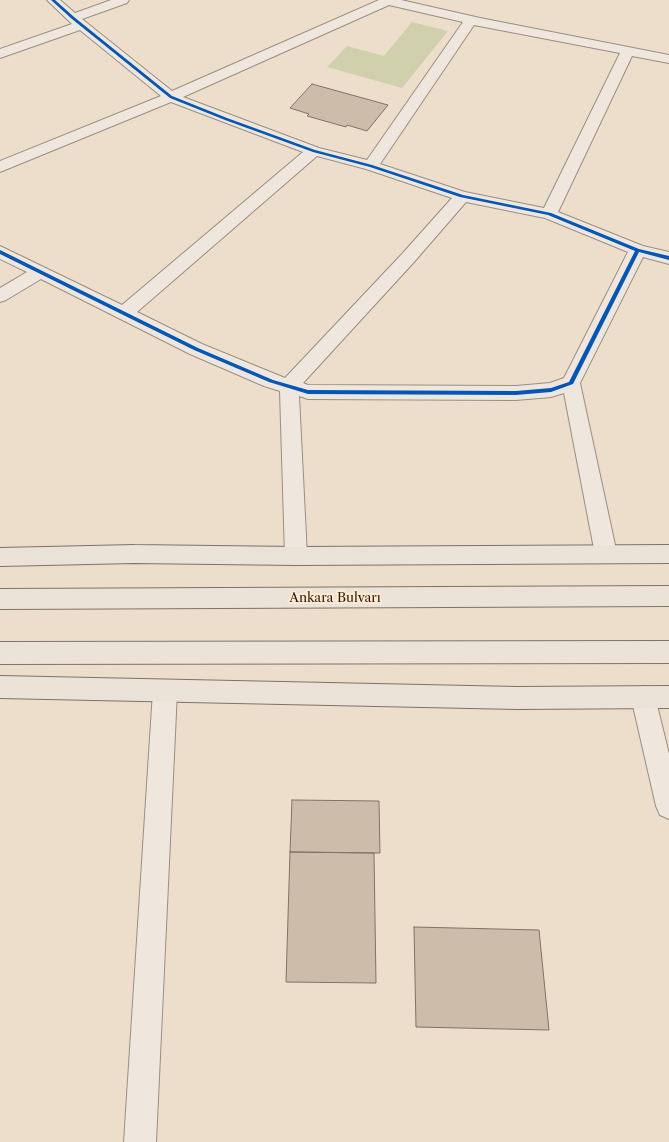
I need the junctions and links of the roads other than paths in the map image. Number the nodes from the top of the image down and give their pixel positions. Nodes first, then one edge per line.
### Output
1 (53, 0) edge
2 (123, 0) edge
3 (390, 0) edge
4 (471, 20) junction
5 (78, 21) junction
6 (628, 51) junction
7 (0, 54) edge
8 (669, 59) edge
9 (171, 97) junction
10 (314, 151) junction
11 (371, 166) junction
12 (0, 167) edge
13 (462, 196) junction
14 (549, 214) junction
15 (638, 250) junction
16 (0, 252) edge
17 (669, 258) edge
18 (40, 272) junction
19 (0, 296) edge
20 (124, 314) junction
21 (571, 383) junction
22 (289, 386) junction
23 (606, 554) junction
24 (669, 554) edge
25 (296, 556) junction
26 (0, 557) edge
27 (669, 596) edge
28 (0, 600) edge
29 (669, 652) edge
30 (0, 654) edge
31 (0, 687) edge
32 (165, 691) junction
33 (642, 697) junction
34 (669, 697) edge
35 (669, 806) edge
36 (140, 1142) edge

1 - 5 street
2 - 5 street
3 - 4 street
3 - 9 street
4 - 6 street
4 - 11 street
5 - 7 street
5 - 9 street
6 - 8 street
6 - 14 street
9 - 10 street
9 - 12 street
10 - 11 street
10 - 20 street
11 - 13 street
13 - 14 street
13 - 22 street
14 - 15 street
15 - 17 street
15 - 21 street
16 - 18 street
18 - 19 street
18 - 20 street
20 - 22 street
21 - 22 street
21 - 23 street
22 - 25 street
23 - 24 main road
23 - 25 main road
25 - 26 main road
27 - 28 main road, Ankara Bulvarı
29 - 30 main road
31 - 32 main road
32 - 33 main road
32 - 36 street
33 - 34 main road
33 - 35 street

